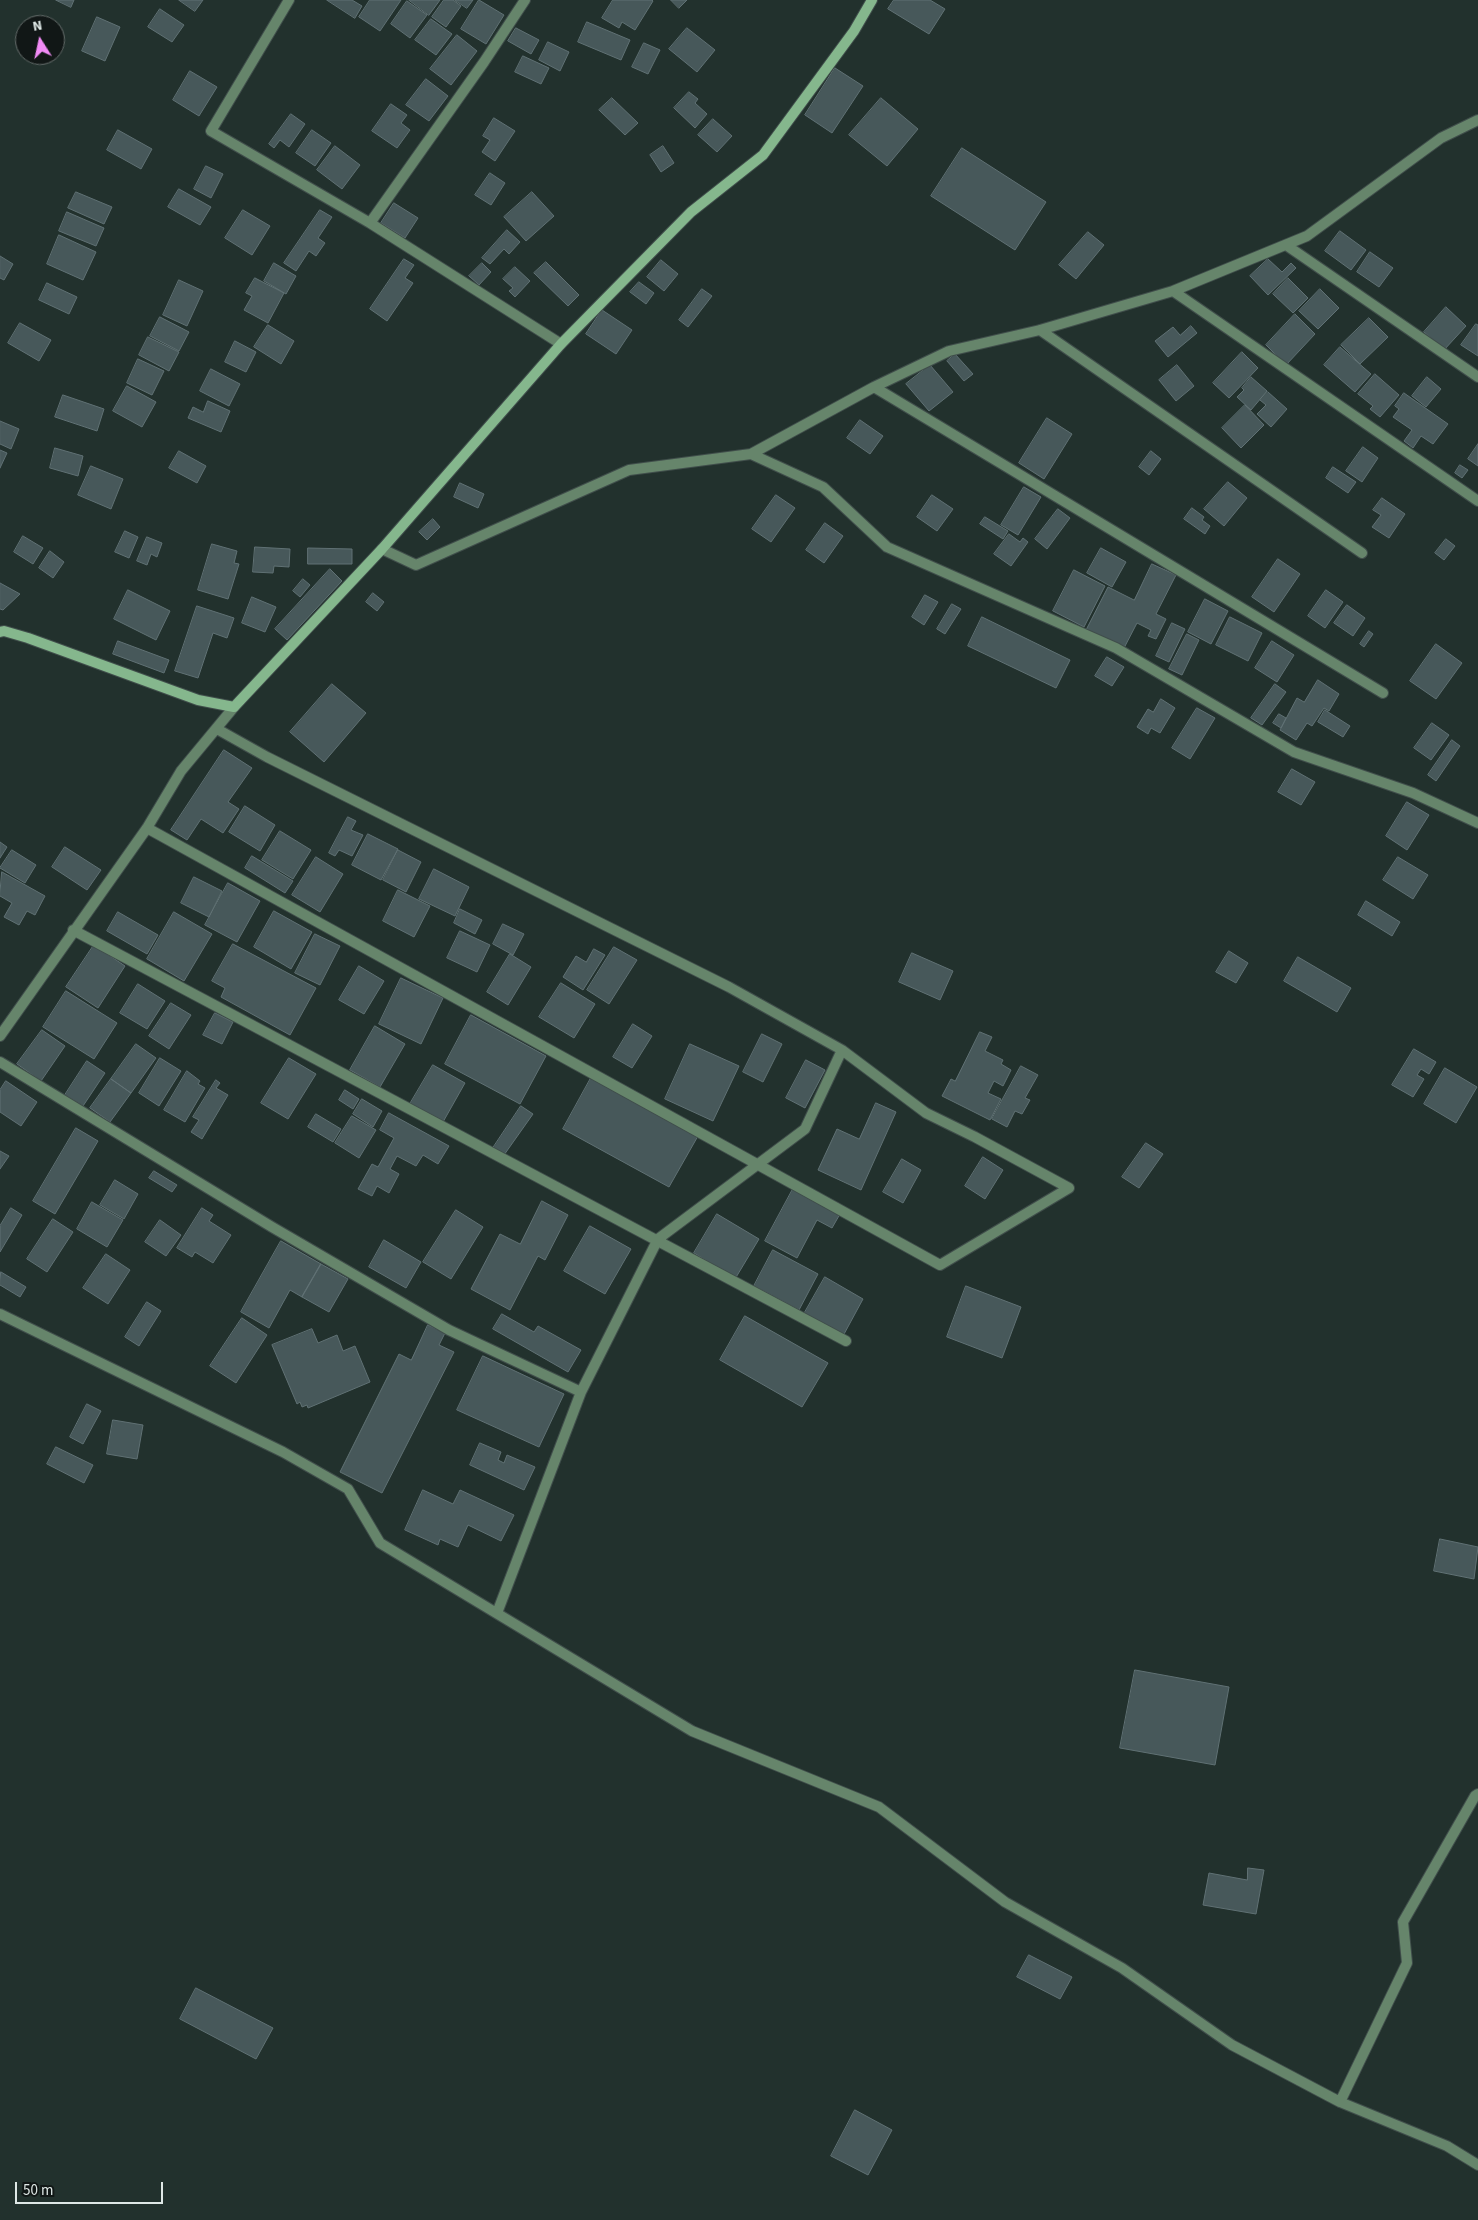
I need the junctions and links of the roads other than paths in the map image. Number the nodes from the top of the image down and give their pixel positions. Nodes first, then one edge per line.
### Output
1 (289, 0) edge
2 (525, 0) edge
3 (872, 0) edge
4 (1478, 120) edge
5 (370, 223) junction
6 (1286, 245) junction
7 (1173, 291) junction
8 (1040, 330) junction
9 (561, 344) junction
10 (1478, 377) edge
11 (874, 387) junction
12 (751, 454) junction
13 (1478, 501) edge
14 (382, 549) junction
15 (1362, 553) dead end
16 (1, 631) edge
17 (1383, 692) dead end
18 (234, 707) junction
19 (217, 729) junction
20 (1478, 823) edge
21 (146, 828) junction
22 (73, 930) junction
23 (0, 1036) edge
24 (842, 1050) junction
25 (0, 1062) edge
26 (757, 1165) junction
27 (658, 1239) junction
28 (0, 1314) edge
29 (846, 1341) dead end
30 (581, 1392) junction
31 (497, 1613) junction
32 (1478, 1794) edge
33 (1340, 2102) junction
34 (1478, 2166) edge

1 - 5 street
2 - 5 street
3 - 9 street
4 - 6 street
5 - 9 street
6 - 7 street
6 - 10 street
7 - 8 street
7 - 13 street
8 - 11 street
8 - 15 street
9 - 14 street
11 - 12 street
11 - 17 street
12 - 14 street
12 - 20 street
14 - 18 street
16 - 18 street
18 - 19 street
19 - 21 street
19 - 24 street
21 - 22 street
21 - 26 street
22 - 23 street
22 - 27 street
24 - 26 street
24 - 26 street
25 - 30 street
26 - 27 street
27 - 29 street
27 - 30 street
28 - 31 street
30 - 31 street
31 - 33 street
32 - 33 street
33 - 34 street

